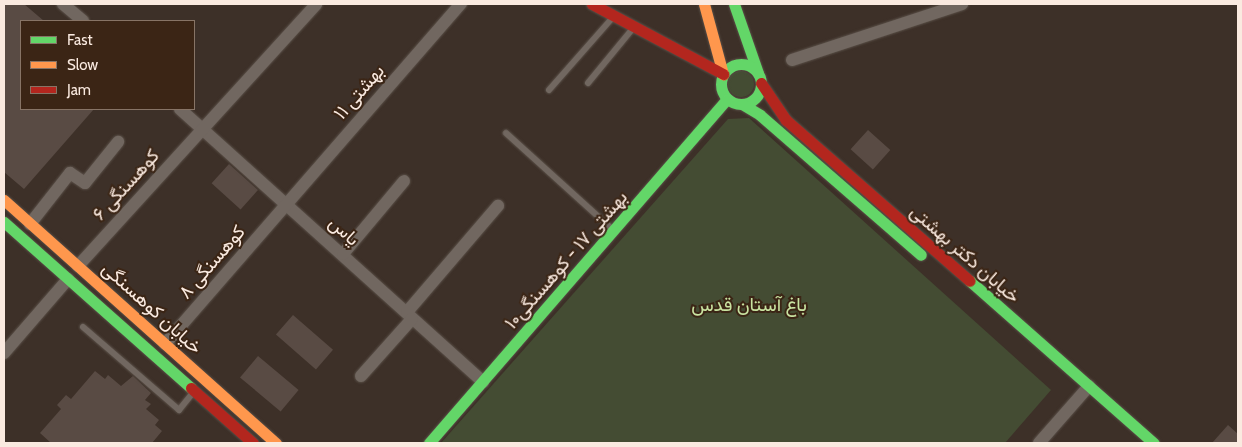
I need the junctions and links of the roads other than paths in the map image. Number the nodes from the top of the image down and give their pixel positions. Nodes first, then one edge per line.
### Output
1 (64, 4) edge
2 (316, 4) edge
3 (461, 4) edge
4 (592, 4) edge
5 (962, 4) edge
6 (705, 5) edge
7 (727, 7) edge
8 (614, 15) junction
9 (82, 20) edge
10 (635, 26) junction
11 (792, 60) dead end
12 (723, 74) junction
13 (760, 78) junction
14 (588, 83) dead end
15 (549, 90) dead end
16 (727, 99) junction
17 (742, 104) junction
18 (181, 110) edge
19 (202, 129) junction
20 (506, 132) dead end
21 (118, 142) dead end
22 (404, 181) dead end
23 (4, 200) edge
24 (286, 205) junction
25 (498, 206) dead end
26 (4, 222) edge
27 (30, 224) junction
28 (614, 231) junction
29 (343, 254) junction
30 (78, 266) junction
31 (68, 279) junction
32 (410, 316) junction
33 (83, 327) dead end
34 (165, 344) junction
35 (4, 353) edge
36 (361, 376) dead end
37 (482, 382) junction
38 (1086, 390) junction
39 (195, 391) junction
40 (253, 443) edge
41 (276, 443) edge
42 (429, 443) edge
43 (1039, 443) edge
44 (1138, 443) edge
45 (1154, 443) edge

1 - 9 street
2 - 19 street, کوهسنگی ۶
3 - 24 street, بهشتی ۱۱
4 - 8 street
5 - 11 street
6 - 7 street
6 - 12 street
7 - 13 street, خیابان دکتر بهشتی
8 - 10 street
8 - 15 lane
10 - 12 street
10 - 14 lane
12 - 13 street
12 - 16 street
13 - 17 street
13 - 38 street, خیابان دکتر بهشتی
16 - 17 street
16 - 28 street, بهشتی ۱۷ - کوهسنگی۱۰
17 - 38 street, خیابان دکتر بهشتی
18 - 19 street, یاس
19 - 24 street, یاس
19 - 30 street, کوهسنگی ۶
20 - 28 lane
21 - 27 street
22 - 29 street
23 - 27 street, خیابان کوهسنگی
24 - 29 street, یاس
24 - 34 street, کوهسنگی ۸
25 - 32 street
26 - 31 street, خیابان کوهسنگی
27 - 30 street, خیابان کوهسنگی
28 - 37 street, بهشتی ۱۷ - کوهسنگی۱۰
29 - 32 street, یاس
30 - 34 street, خیابان کوهسنگی
31 - 35 street
31 - 39 street, خیابان کوهسنگی
32 - 36 street
32 - 37 street, یاس
33 - 39 lane
34 - 41 street, خیابان کوهسنگی
37 - 42 street, بهشتی ۱۷ - کوهسنگی۱۰
38 - 43 street
38 - 44 street, خیابان دکتر بهشتی
38 - 45 street, خیابان دکتر بهشتی
39 - 40 street, خیابان کوهسنگی

